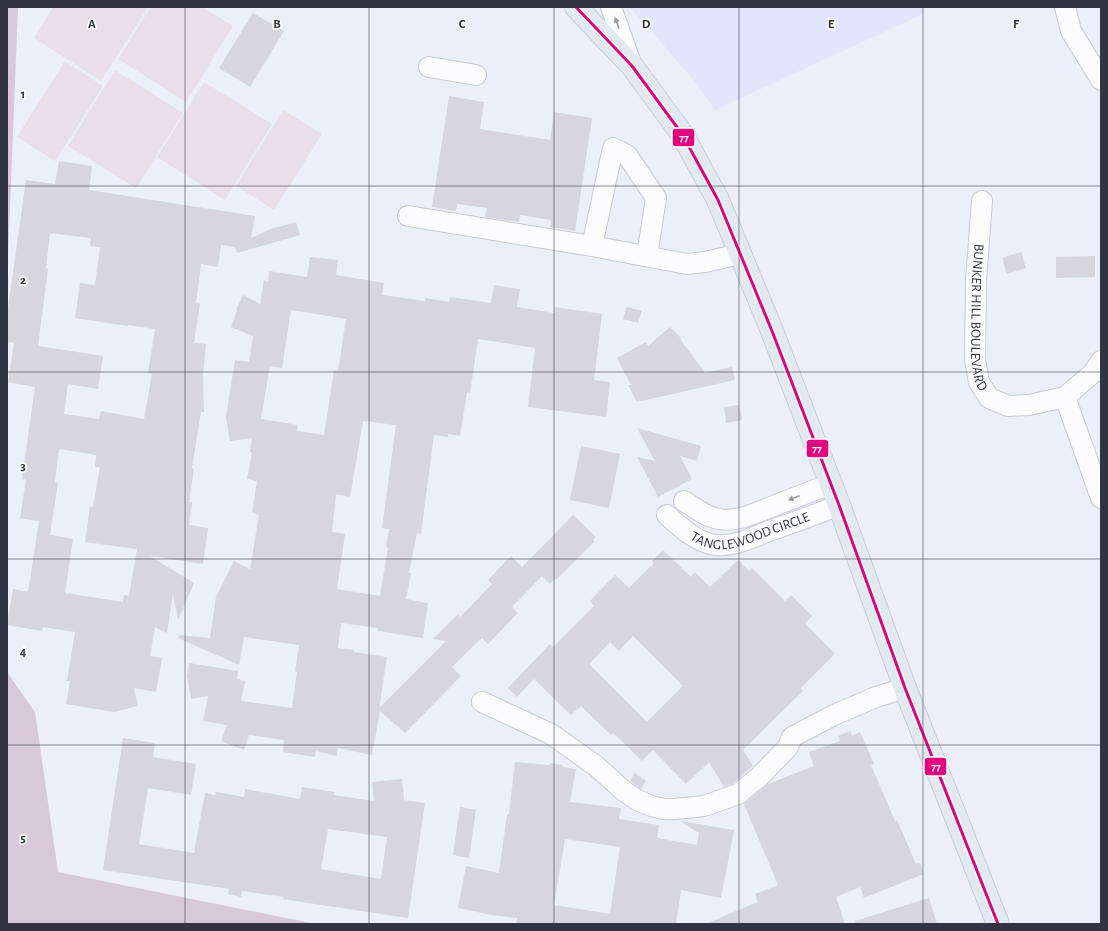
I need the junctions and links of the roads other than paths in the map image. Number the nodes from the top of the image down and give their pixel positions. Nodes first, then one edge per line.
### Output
1 (576, 7) edge
2 (611, 7) edge
3 (1065, 7) edge
4 (632, 66) junction
5 (429, 67) dead end
6 (476, 75) dead end
7 (1101, 80) edge
8 (982, 201) dead end
9 (408, 216) dead end
10 (592, 246) junction
11 (740, 254) junction
12 (647, 256) junction
13 (1101, 361) edge
14 (1065, 396) junction
15 (831, 484) junction
16 (1101, 498) edge
17 (684, 501) dead end
18 (839, 505) junction
19 (667, 515) dead end
20 (905, 688) junction
21 (482, 702) dead end
22 (998, 924) edge

1 - 4 main road
4 -> 2 street
3 - 7 street
4 - 11 main road
5 - 6 street
8 - 14 street, BUNKER HILL BOULEVARD
9 - 10 street
10 - 12 street
10 - 12 street
11 - 12 street
11 - 15 main road
13 - 14 street, BUNKER HILL BOULEVARD
14 - 16 street
15 -> 17 street, TANGLEWOOD CIRCLE
15 - 18 main road
18 - 19 street, TANGLEWOOD CIRCLE
18 - 20 main road
20 - 21 street
20 - 22 main road

